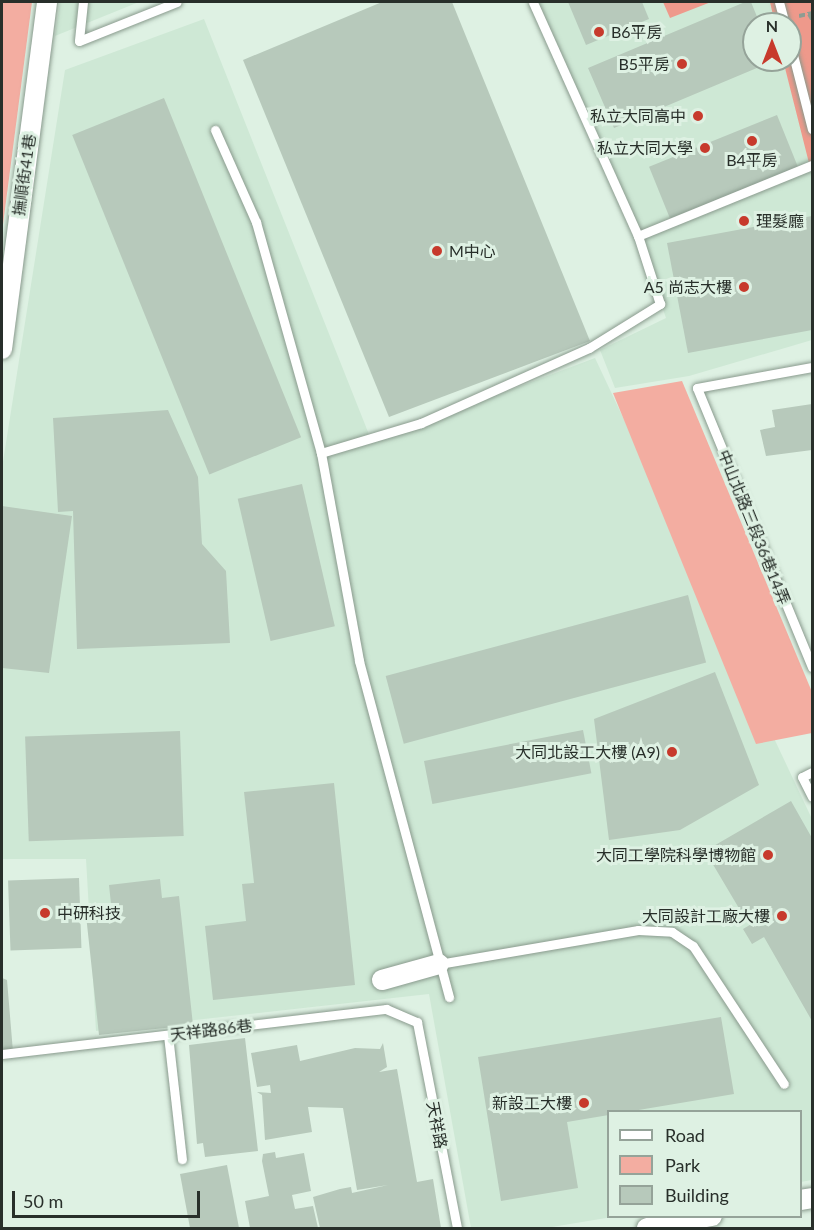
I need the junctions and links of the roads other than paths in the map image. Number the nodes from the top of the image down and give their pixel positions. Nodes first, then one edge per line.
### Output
1 (47, 2) edge
2 (83, 2) edge
3 (177, 2) edge
4 (533, 2) edge
5 (798, 72) edge
6 (813, 129) edge
7 (215, 130) dead end
8 (813, 165) edge
9 (638, 236) junction
10 (2, 350) edge
11 (813, 367) edge
12 (321, 453) junction
13 (813, 667) edge
14 (813, 772) edge
15 (813, 797) edge
16 (439, 964) junction
17 (382, 980) dead end
18 (449, 997) dead end
19 (417, 1022) joint
20 (168, 1035) junction
21 (2, 1054) edge
22 (784, 1084) dead end
23 (182, 1159) dead end
24 (701, 1218) edge
25 (457, 1228) edge
26 (647, 1228) edge

1 - 10 street, 撫順街41巷
2 - 3 lane
4 - 9 lane
5 - 6 lane
7 - 12 lane
8 - 9 lane
9 - 12 lane
11 - 13 lane, 中山北路三段36巷14弄
12 - 16 lane
14 - 15 lane
16 - 17 street
16 - 18 lane
16 - 22 lane
19 - 20 lane, 天祥路86巷
19 - 25 lane, 天祥路
20 - 21 lane, 天祥路86巷
20 - 23 lane
24 - 26 street

